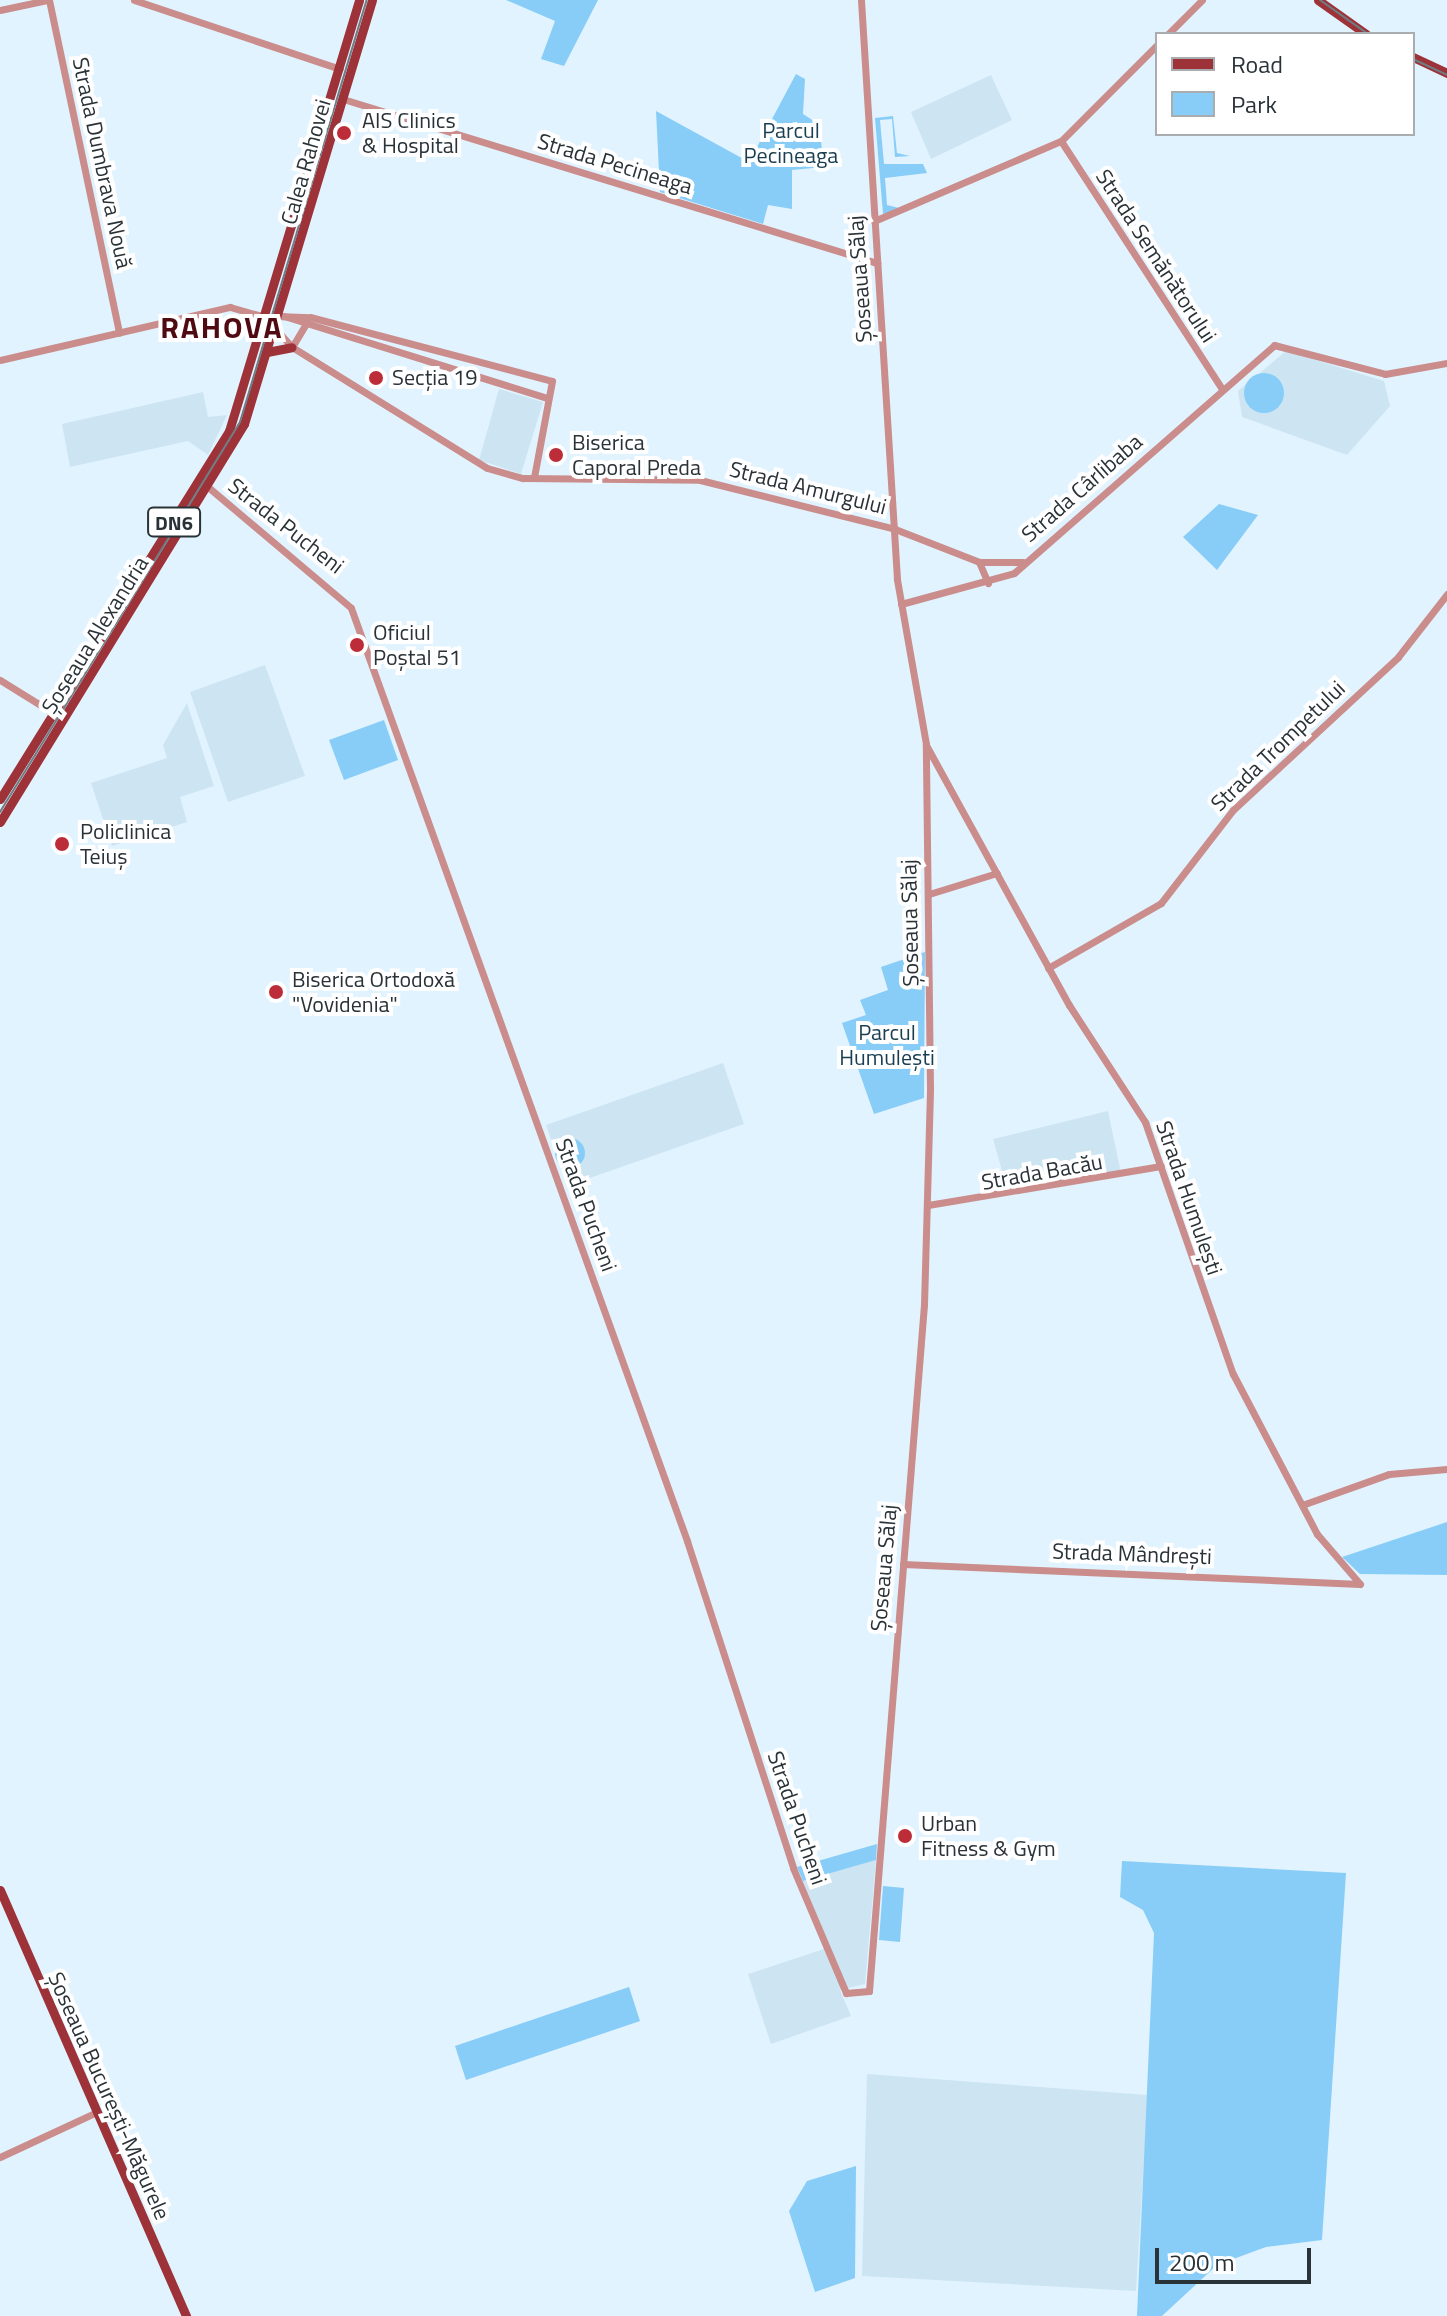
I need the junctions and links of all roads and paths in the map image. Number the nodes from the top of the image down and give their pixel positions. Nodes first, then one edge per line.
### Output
1 (48, 0) edge
2 (134, 0) edge
3 (359, 0) edge
4 (372, 0) edge
5 (861, 0) edge
6 (1202, 0) edge
7 (1318, 0) edge
8 (0, 10) edge
9 (1170, 32) edge
10 (1363, 32) edge
11 (1155, 47) edge
12 (1415, 58) edge
13 (340, 69) junction
14 (1447, 73) edge
15 (343, 99) junction
16 (1061, 141) junction
17 (874, 221) junction
18 (877, 263) junction
19 (281, 316) junction
20 (265, 317) junction
21 (306, 324) junction
22 (346, 326) junction
23 (119, 333) junction
24 (273, 333) junction
25 (343, 336) junction
26 (394, 340) junction
27 (292, 347) junction
28 (391, 351) junction
29 (267, 352) junction
30 (459, 357) junction
31 (0, 360) edge
32 (1447, 363) edge
33 (456, 371) junction
34 (1222, 389) junction
35 (548, 398) junction
36 (534, 477) junction
37 (208, 487) junction
38 (895, 529) junction
39 (979, 562) junction
40 (1023, 562) junction
41 (988, 583) junction
42 (1447, 594) edge
43 (901, 604) junction
44 (0, 680) edge
45 (54, 712) junction
46 (64, 719) junction
47 (926, 744) junction
48 (946, 781) junction
49 (926, 786) junction
50 (0, 799) edge
51 (0, 822) edge
52 (997, 873) junction
53 (929, 894) junction
54 (1048, 968) junction
55 (1161, 1166) junction
56 (928, 1205) junction
57 (1447, 1469) edge
58 (1302, 1505) junction
59 (903, 1564) junction
60 (1360, 1584) joint
61 (0, 1890) edge
62 (869, 1991) joint
63 (97, 2112) junction
64 (0, 2157) edge
65 (186, 2316) edge

1 - 8 street
1 - 23 street, Strada Dumbrava Nouă
2 - 13 street
3 - 13 main road, Calea Rahovei / DN6
4 - 15 main road, Calea Rahovei / DN6
5 - 17 street, Șoseaua Sălaj
6 - 9 street
7 - 10 main road
11 - 16 street
12 - 14 main road
13 - 20 main road, Calea Rahovei / DN6
15 - 18 street, Strada Pecineaga
15 - 19 main road, Calea Rahovei / DN6
16 - 17 street
16 - 34 street, Strada Semănătorului
17 - 18 street, Șoseaua Sălaj
18 - 38 street, Șoseaua Sălaj
19 - 20 street
19 - 21 street
19 - 22 street
19 - 24 main road, Calea Rahovei / DN6
20 - 23 street
20 - 24 street
20 - 45 main road, Șoseaua Alexandria / DN6
21 - 25 street
21 - 27 street
22 - 25 street
22 - 26 street
23 - 31 street
24 - 27 street, Strada Amurgului
24 - 29 main road, Șoseaua Alexandria / DN6
25 - 28 street
26 - 28 street
26 - 30 street
27 - 29 main road
27 - 36 street, Strada Amurgului
28 - 33 street
29 - 37 main road, Șoseaua Alexandria / DN6
30 - 33 street
30 - 35 street
32 - 34 street, Strada Cârlibaba
33 - 35 street
34 - 40 street, Strada Cârlibaba
35 - 36 street
36 - 38 street, Strada Amurgului
37 - 46 main road, Șoseaua Alexandria / DN6
37 - 62 street, Strada Pucheni
38 - 39 street, Strada Amurgului
38 - 43 street, Șoseaua Sălaj
39 - 40 street
39 - 41 street
40 - 41 street, Strada Cârlibaba
41 - 43 street, Strada Cârlibaba
42 - 54 street, Strada Trompetului
43 - 47 street, Șoseaua Sălaj
44 - 45 street
45 - 46 street
45 - 50 main road, Șoseaua Alexandria / DN6
46 - 51 main road, Șoseaua Alexandria / DN6
47 - 48 street, Strada Humulești
47 - 49 street, Șoseaua Sălaj
48 - 49 street
48 - 52 street, Strada Humulești
49 - 53 street, Șoseaua Sălaj
52 - 53 street
52 - 54 street, Strada Humulești
53 - 56 street, Șoseaua Sălaj
54 - 55 street, Strada Humulești
55 - 56 street, Strada Bacău
55 - 58 street, Strada Humulești
56 - 59 street, Șoseaua Sălaj
57 - 58 street
58 - 60 street, Strada Humulești
59 - 60 street, Strada Mândrești
59 - 62 street, Șoseaua Sălaj
61 - 63 main road, Șoseaua București-Măgurele
63 - 64 street
63 - 65 main road, Șoseaua București-Măgurele

